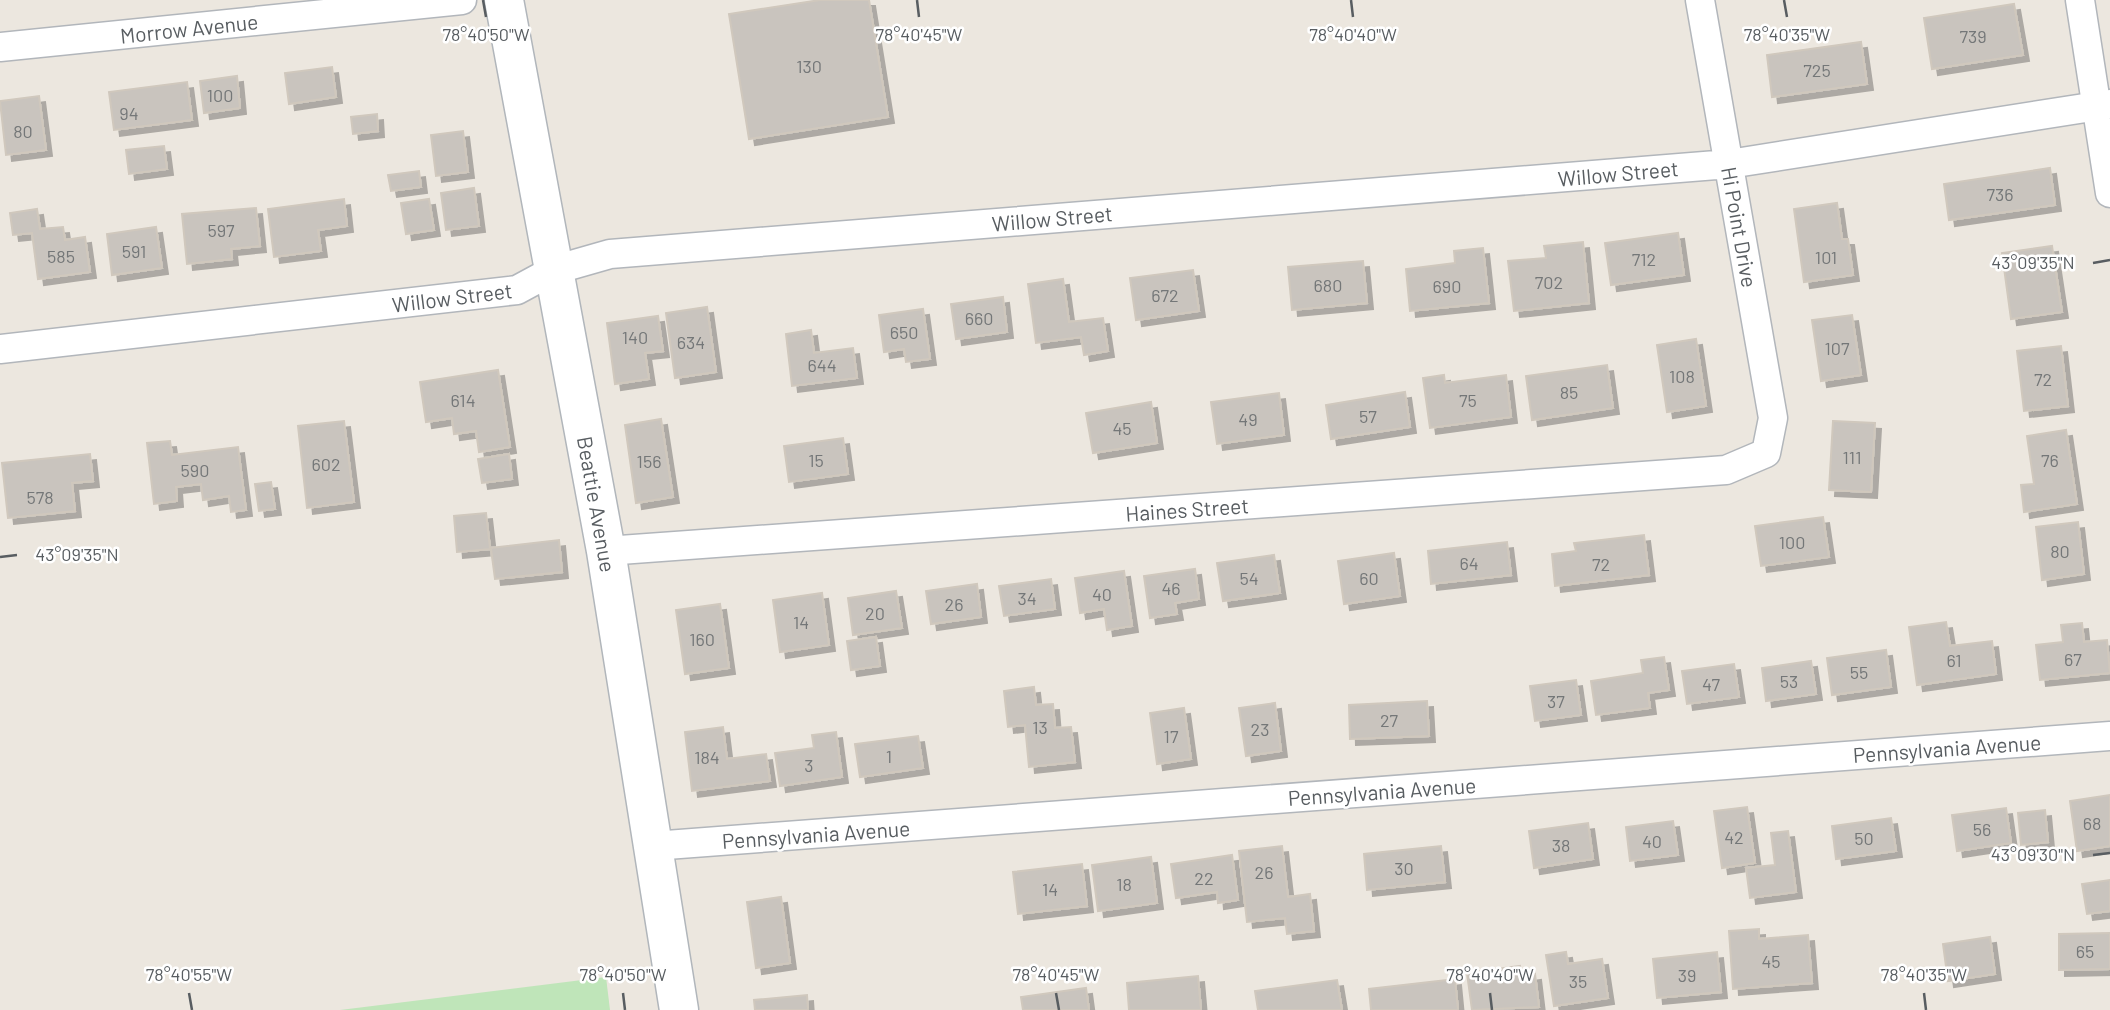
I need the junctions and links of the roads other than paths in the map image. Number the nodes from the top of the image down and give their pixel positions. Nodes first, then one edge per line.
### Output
1 (462, 0) edge
2 (505, 0) edge
3 (1699, 0) edge
4 (2080, 0) edge
5 (0, 47) edge
6 (2104, 105) edge
7 (1728, 164) junction
8 (2110, 193) edge
9 (554, 270) junction
10 (0, 349) edge
11 (1766, 453) joint
12 (606, 551) junction
13 (2110, 736) edge
14 (653, 846) junction
15 (679, 1010) edge

1 - 5 street, Morrow Avenue
2 - 9 street, Beattie Avenue
3 - 7 street, Hi Point Drive
4 - 6 street
6 - 7 street, Willow Street
6 - 8 street
7 - 9 street, Willow Street
7 - 11 street, Hi Point Drive
9 - 10 street, Willow Street
9 - 12 street, Beattie Avenue
11 - 12 street, Haines Street
12 - 14 street, Beattie Avenue
13 - 14 street, Pennsylvania Avenue
14 - 15 street, Beattie Avenue

